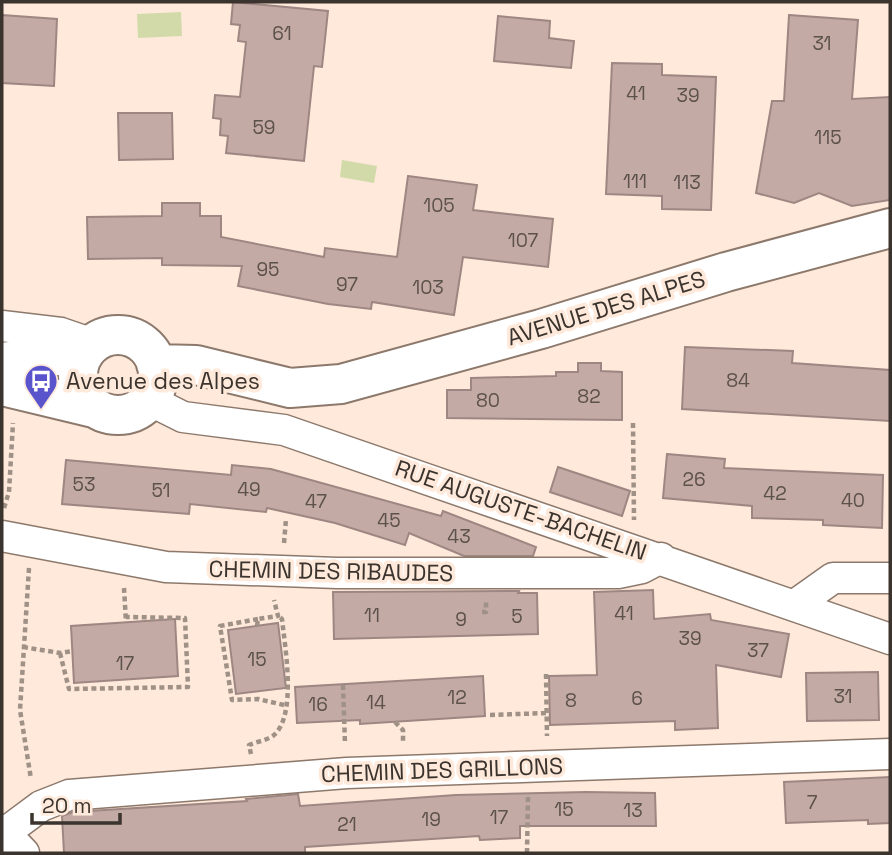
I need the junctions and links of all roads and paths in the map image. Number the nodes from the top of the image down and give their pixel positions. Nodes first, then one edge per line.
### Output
1 (890, 228) edge
2 (2, 326) edge
3 (89, 348) junction
4 (2, 362) edge
5 (156, 364) junction
6 (7, 399) edge
7 (149, 401) junction
8 (94, 408) junction
9 (633, 423) dead end
10 (2, 517) edge
11 (2, 536) edge
12 (33, 543) junction
13 (647, 553) junction
14 (890, 578) edge
15 (795, 605) junction
16 (126, 617) dead end
17 (278, 617) dead end
18 (258, 619) dead end
19 (890, 639) edge
20 (23, 647) junction
21 (73, 651) dead end
22 (60, 653) junction
23 (546, 674) dead end
24 (343, 685) dead end
25 (285, 705) junction
26 (547, 713) junction
27 (490, 715) dead end
28 (890, 754) edge
29 (538, 765) junction
30 (347, 773) junction
31 (256, 778) junction
32 (40, 806) junction
33 (10, 838) edge
34 (527, 853) edge

1 - 5 main road, AVENUE DES ALPES
2 - 3 street
3 - 4 main road
3 - 5 main road
3 - 8 main road
5 - 7 main road
6 - 8 main road
6 - 10 path
7 - 8 main road
7 - 13 street, RUE AUGUSTE-BACHELIN
9 - 13 path
11 - 12 street, CHEMIN DES RIBAUDES
12 - 13 street, CHEMIN DES RIBAUDES
12 - 20 path
13 - 15 street, RUE AUGUSTE-BACHELIN
14 - 15 street
15 - 19 street, RUE AUGUSTE-BACHELIN
16 - 22 path
17 - 25 path
18 - 25 path
20 - 22 path
20 - 32 path
21 - 22 path
23 - 26 path
24 - 30 path
25 - 31 path
26 - 27 path
26 - 29 path
28 - 29 street, CHEMIN DES GRILLONS
29 - 30 street, CHEMIN DES GRILLONS
29 - 34 path
30 - 31 street, CHEMIN DES GRILLONS
31 - 32 street, CHEMIN DES GRILLONS
32 - 33 street, CHEMIN DES GRILLONS

